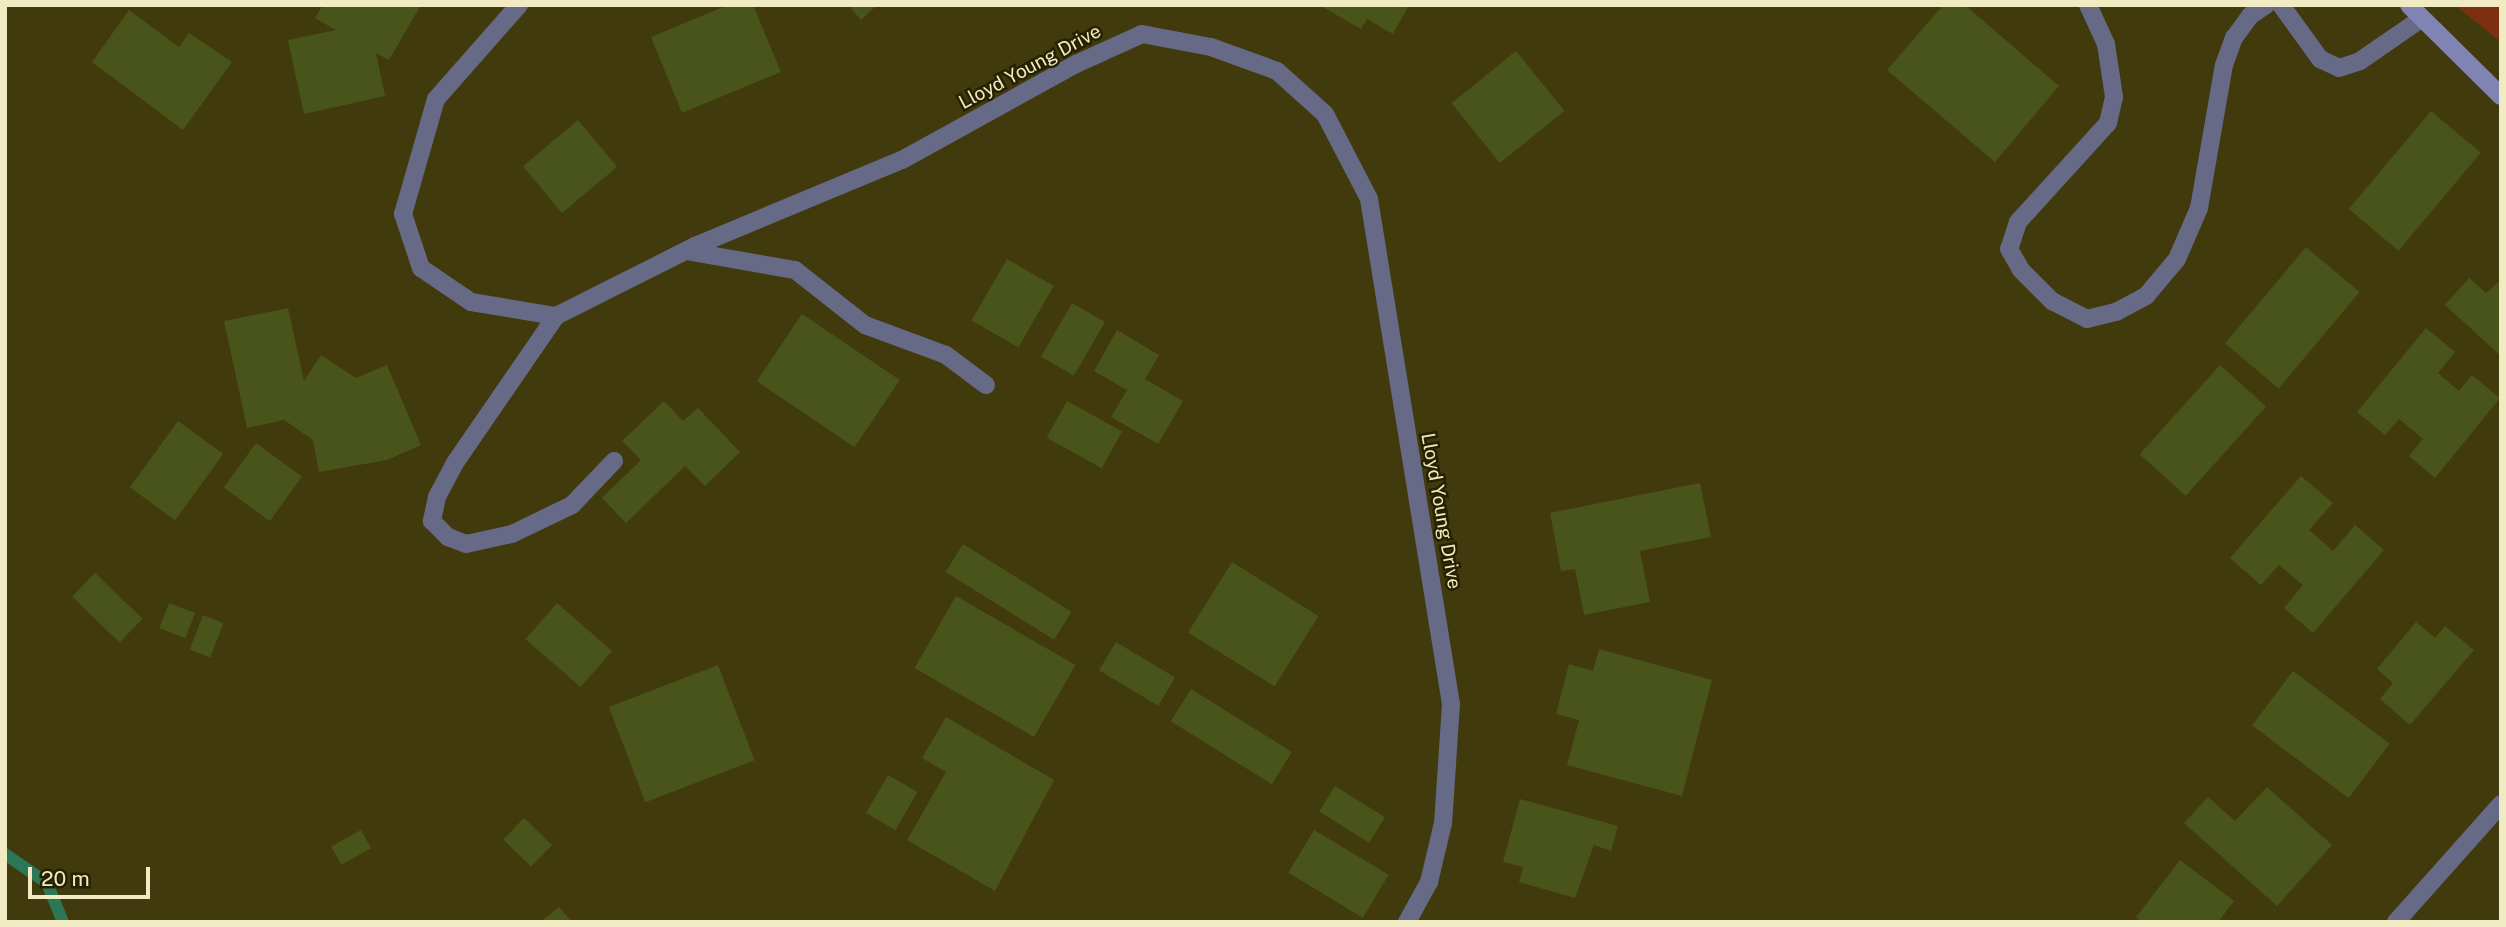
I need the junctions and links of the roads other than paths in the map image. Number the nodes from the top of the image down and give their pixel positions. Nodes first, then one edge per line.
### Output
1 (519, 5) edge
2 (2088, 5) edge
3 (2266, 5) edge
4 (2281, 5) edge
5 (2409, 5) edge
6 (2422, 18) junction
7 (2501, 96) edge
8 (686, 251) junction
9 (556, 316) junction
10 (986, 385) dead end
11 (614, 461) dead end
12 (2501, 804) edge
13 (1407, 922) edge
14 (2396, 922) edge

1 - 9 street
2 - 3 street
4 - 6 street
5 - 6 street
6 - 7 street
8 - 9 street, Lloyd Young Drive
8 - 10 street
8 - 13 street, Lloyd Young Drive
9 - 11 street
12 - 14 street

